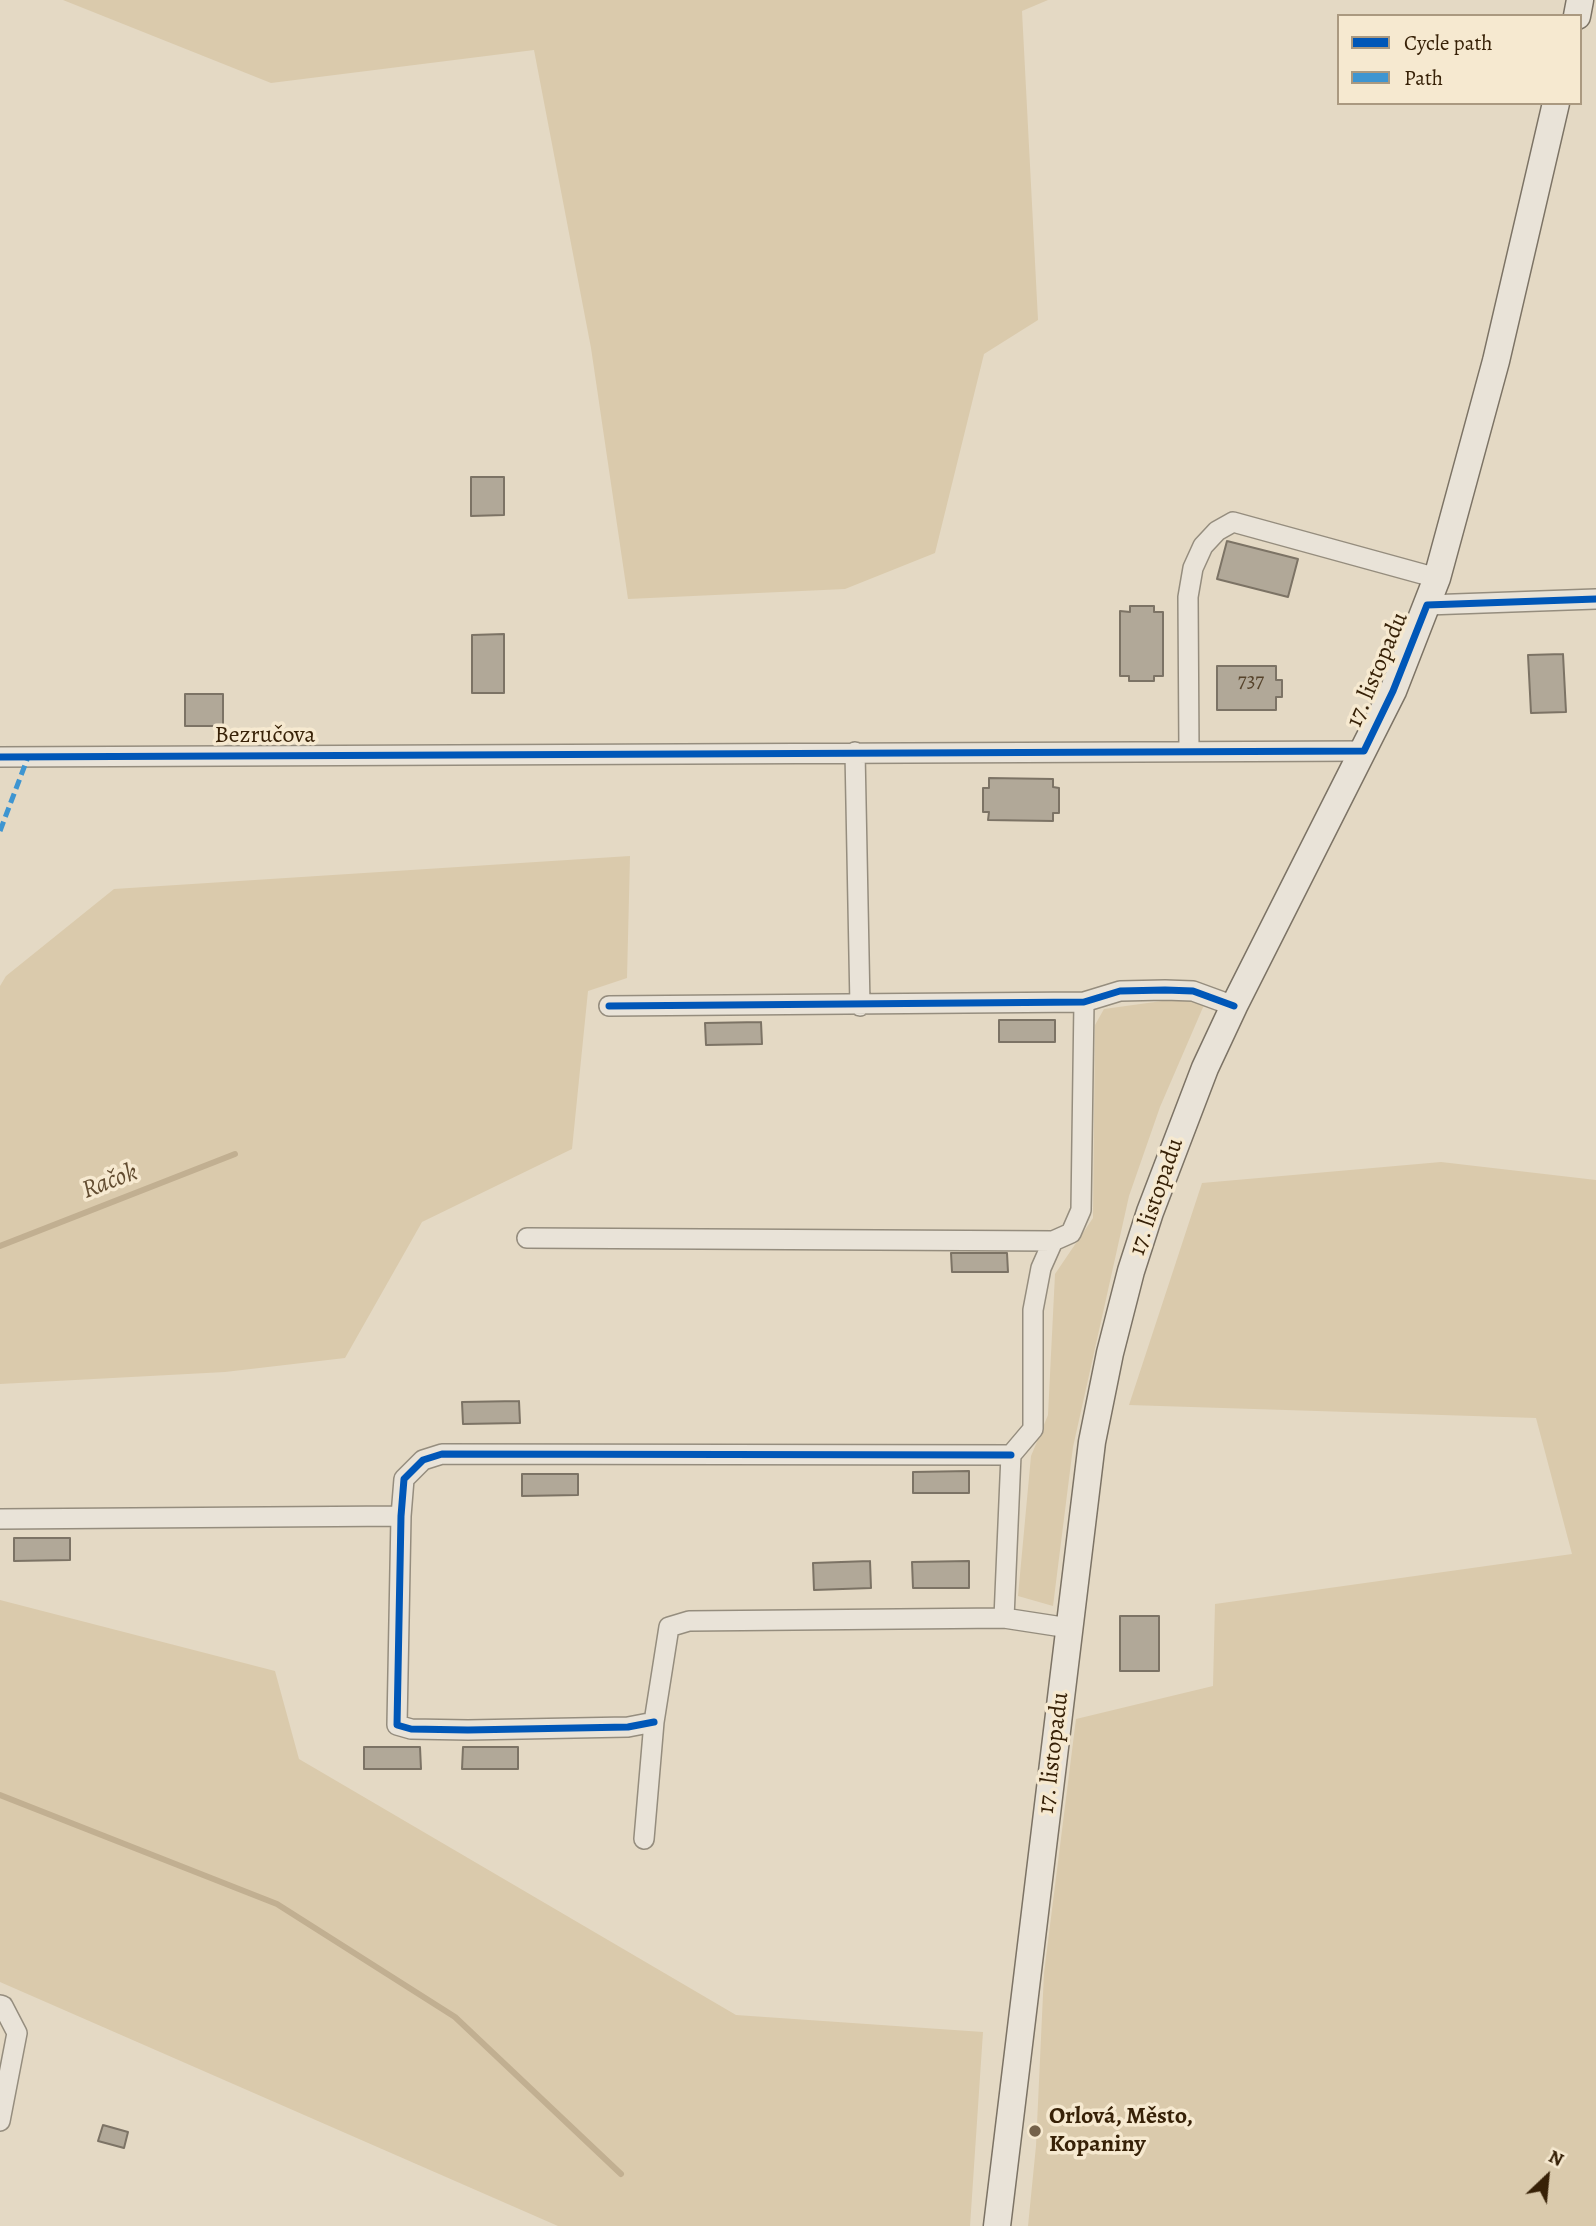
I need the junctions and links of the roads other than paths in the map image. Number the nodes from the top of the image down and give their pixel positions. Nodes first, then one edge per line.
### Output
1 (1556, 105) edge
2 (1437, 578) junction
3 (1596, 599) edge
4 (1427, 605) junction
5 (1364, 751) junction
6 (855, 752) junction
7 (1189, 752) junction
8 (0, 757) edge
9 (1084, 1002) junction
10 (608, 1006) dead end
11 (860, 1006) junction
12 (1234, 1006) junction
13 (527, 1238) dead end
14 (1053, 1241) junction
15 (1011, 1455) junction
16 (401, 1516) junction
17 (0, 1519) edge
18 (1004, 1618) junction
19 (1069, 1628) junction
20 (654, 1721) junction
21 (644, 1839) dead end
22 (0, 2006) edge
23 (0, 2121) edge
24 (997, 2226) edge

1 - 2 main road, 17. listopadu
2 - 4 main road, 17. listopadu
2 - 7 street
3 - 4 street
4 - 5 main road, 17. listopadu
5 - 7 street, Bezručova
5 - 12 main road, 17. listopadu
6 - 7 street, Bezručova
6 - 8 street, Bezručova
6 - 11 street
9 - 11 street
9 - 12 street
9 - 14 street
10 - 11 street
12 - 19 main road, 17. listopadu
13 - 14 street
14 - 15 street
15 - 16 street
15 - 18 street
16 - 17 street
16 - 20 street
18 - 19 street
18 - 20 street
19 - 24 main road, 17. listopadu
20 - 21 street
22 - 23 street

